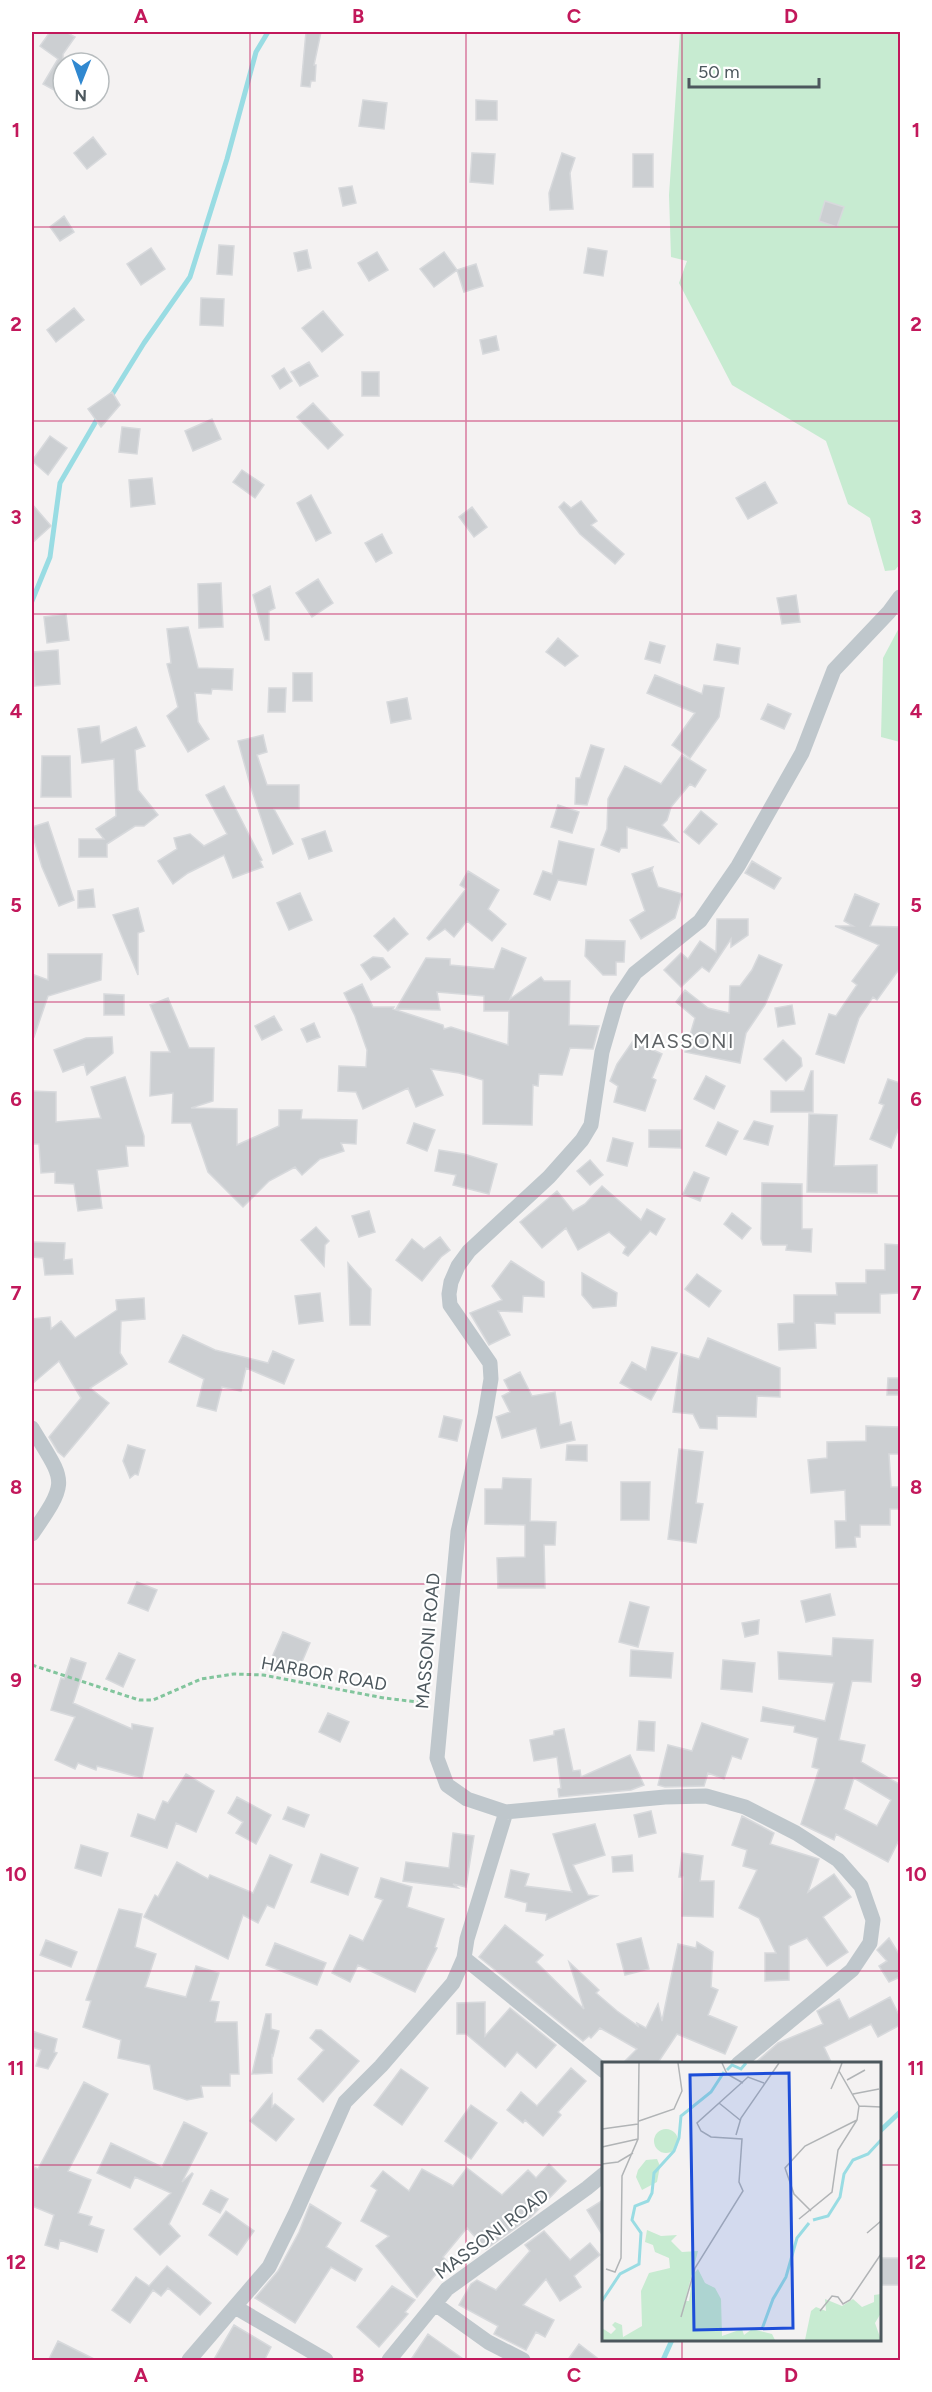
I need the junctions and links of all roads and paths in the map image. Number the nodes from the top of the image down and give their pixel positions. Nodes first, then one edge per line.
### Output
1 (900, 597) edge
2 (32, 1428) edge
3 (32, 1534) edge
4 (32, 1665) edge
5 (442, 1705) junction
6 (506, 1812) junction
7 (464, 1958) junction
8 (740, 2062) edge
9 (602, 2070) edge
10 (602, 2175) edge
11 (435, 2304) junction
12 (235, 2307) junction
13 (189, 2361) edge
14 (326, 2361) edge
15 (389, 2361) edge
16 (524, 2361) edge

1 - 5 street, MASSONI ROAD
2 - 3 street
4 - 5 path, HARBOR ROAD
5 - 6 street, MASSONI ROAD
6 - 7 street
6 - 8 street, MASSONI ROAD
7 - 9 street
7 - 12 street
10 - 11 street, MASSONI ROAD
11 - 15 street, MASSONI ROAD
11 - 16 street
12 - 13 street
12 - 14 street

